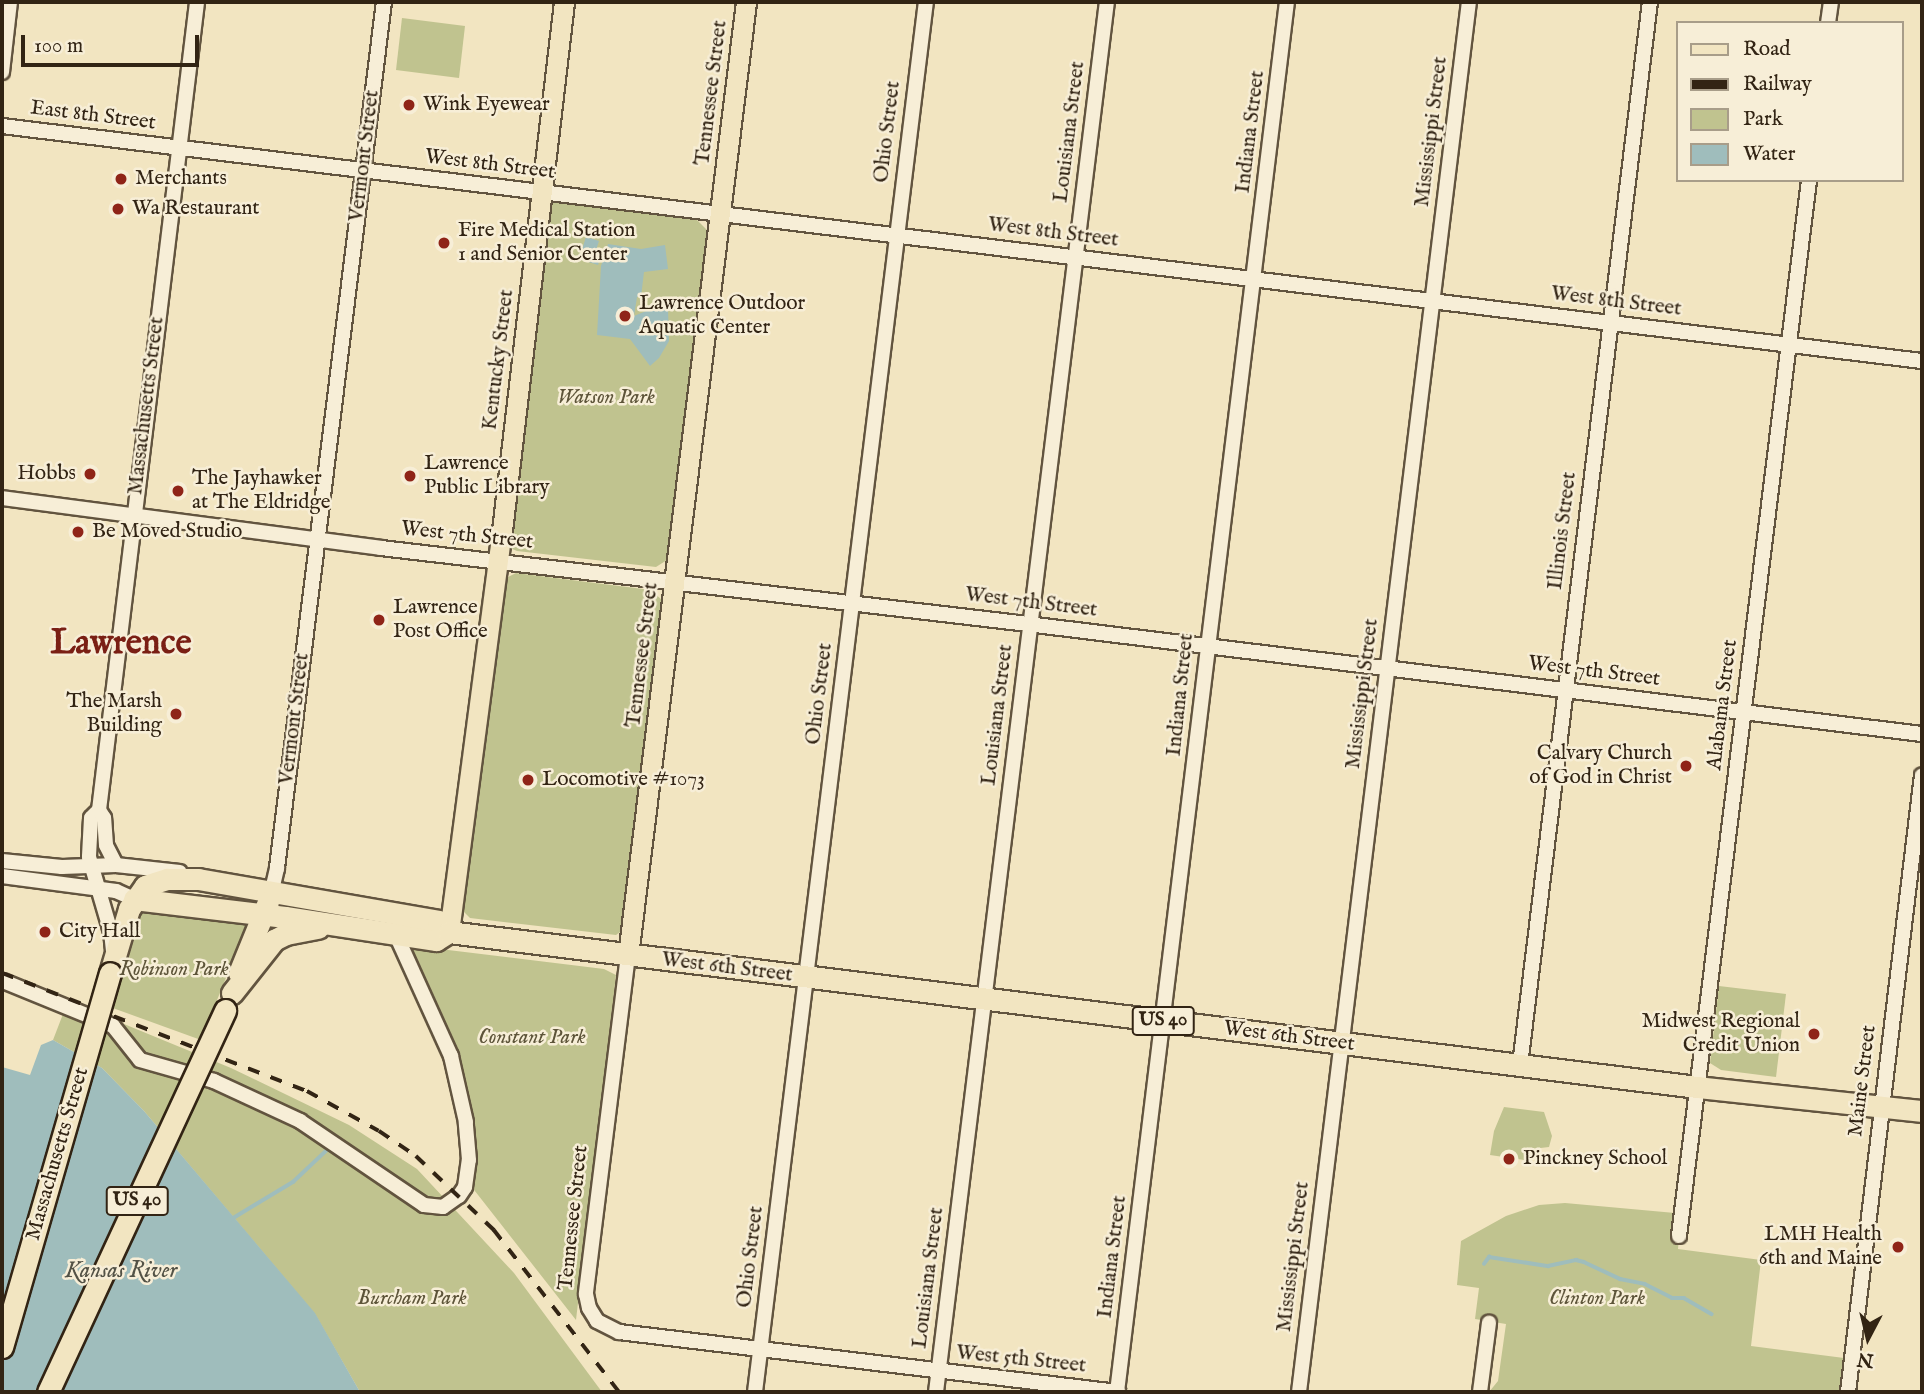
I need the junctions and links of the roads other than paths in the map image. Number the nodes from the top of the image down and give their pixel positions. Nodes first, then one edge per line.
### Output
1 (10, 2) edge
2 (197, 2) edge
3 (383, 2) edge
4 (564, 2) edge
5 (746, 2) edge
6 (926, 2) edge
7 (1107, 2) edge
8 (1287, 2) edge
9 (1469, 2) edge
10 (1650, 2) edge
11 (1831, 2) edge
12 (1828, 21) edge
13 (2, 72) edge
14 (2, 126) edge
15 (179, 147) junction
16 (363, 170) junction
17 (1809, 182) edge
18 (542, 192) junction
19 (720, 215) junction
20 (897, 236) junction
21 (1074, 257) junction
22 (1254, 279) junction
23 (1432, 300) junction
24 (1611, 323) junction
25 (1788, 345) junction
26 (1922, 361) edge
27 (2, 498) edge
28 (134, 515) junction
29 (318, 539) junction
30 (498, 560) junction
31 (675, 581) junction
32 (852, 604) junction
33 (1030, 624) junction
34 (1207, 646) junction
35 (1387, 668) junction
36 (1565, 690) junction
37 (1743, 712) junction
38 (1922, 734) edge
39 (1922, 775) edge
40 (99, 810) junction
41 (2, 861) edge
42 (91, 866) junction
43 (116, 866) junction
44 (2, 876) edge
45 (198, 879) junction
46 (98, 888) junction
47 (272, 890) junction
48 (134, 900) junction
49 (264, 914) junction
50 (341, 926) junction
51 (449, 932) junction
52 (396, 934) junction
53 (628, 956) junction
54 (112, 967) junction
55 (806, 977) junction
56 (3, 981) edge
57 (984, 999) junction
58 (229, 1002) junction
59 (1163, 1021) junction
60 (1342, 1043) junction
61 (1520, 1065) junction
62 (1697, 1087) junction
63 (1880, 1106) junction
64 (1922, 1111) edge
65 (1679, 1236) dead end
66 (592, 1314) joint
67 (1489, 1323) dead end
68 (2, 1347) edge
69 (761, 1350) junction
70 (939, 1372) junction
71 (48, 1392) edge
72 (755, 1392) edge
73 (936, 1392) edge
74 (1117, 1392) edge
75 (1299, 1392) edge
76 (1480, 1392) edge
77 (1848, 1392) edge

1 - 13 street
2 - 15 street, Massachusetts Street
3 - 16 street, Vermont Street
4 - 18 main road, Kentucky Street
5 - 19 main road, Tennessee Street
6 - 20 street, Ohio Street
7 - 21 street, Louisiana Street
8 - 22 street, Indiana Street
9 - 23 street, Mississippi Street
10 - 24 street, Illinois Street
11 - 12 street
14 - 15 street, East 8th Street
15 - 16 street, West 8th Street
15 - 28 street, Massachusetts Street
16 - 18 street, West 8th Street
16 - 29 street, Vermont Street
17 - 25 street, Alabama Street
18 - 19 street, West 8th Street
18 - 30 main road, Kentucky Street
19 - 20 street, West 8th Street
19 - 31 main road, Tennessee Street
20 - 21 street, West 8th Street
20 - 32 street, Ohio Street
21 - 22 street, West 8th Street
21 - 33 street, Louisiana Street
22 - 23 street, West 8th Street
22 - 34 street, Indiana Street
23 - 24 street, West 8th Street
23 - 35 street, Mississippi Street
24 - 25 street, West 8th Street
24 - 36 street, Illinois Street
25 - 26 street, West 8th Street
25 - 37 street, Alabama Street
27 - 28 street, West 7th Street
28 - 29 street, West 7th Street
28 - 40 street, Massachusetts Street
29 - 30 street, West 7th Street
29 - 47 street, Vermont Street
30 - 31 street, West 7th Street
30 - 51 main road, Kentucky Street
31 - 32 street, West 7th Street
31 - 53 main road, Tennessee Street
32 - 33 street, West 7th Street
32 - 55 street, Ohio Street
33 - 34 street, West 7th Street
33 - 57 street, Louisiana Street
34 - 35 street, West 7th Street
34 - 59 street, Indiana Street
35 - 36 street, West 7th Street
35 - 60 street, Mississippi Street
36 - 37 street, West 7th Street
36 - 61 street, Illinois Street
37 - 38 street, West 7th Street
37 - 62 street, Alabama Street
39 - 63 street, Maine Street
40 - 42 street, Massachusetts Street
40 - 43 street, Massachusetts Street
41 - 42 street, West 6th Street
42 - 43 street, West 6th Street
42 - 46 street, Massachusetts Street
43 - 45 street, West 6th Street
44 - 46 street, West 6th Street
45 - 47 highway, West 6th Street / US 40
45 - 48 highway, West 6th Street / US 40
46 - 48 street, West 6th Street
46 - 54 street, Massachusetts Street
47 - 49 highway, Vermont Street
47 - 51 highway, West 6th Street / US 40
48 - 49 highway, West 6th Street
48 - 54 highway, Massachusetts Street
49 - 50 highway, West 6th Street
49 - 58 highway, Vermont Street
50 - 52 highway, West 6th Street / US 40
50 - 58 highway, US 40
51 - 52 highway, West 6th Street / US 40
51 - 53 highway, West 6th Street / US 40
52 - 56 street
53 - 55 highway, West 6th Street / US 40
53 - 66 street, Tennessee Street
54 - 68 highway, Massachusetts Street, bridge
55 - 57 highway, West 6th Street / US 40
55 - 69 street, Ohio Street
57 - 59 highway, West 6th Street / US 40
57 - 70 street, Louisiana Street
58 - 71 highway, Vermont Street / US 40, bridge
59 - 60 highway, West 6th Street / US 40
59 - 74 street, Indiana Street
60 - 61 highway, West 6th Street / US 40
60 - 75 street, Mississippi Street
61 - 62 highway, West 6th Street / US 40
62 - 63 highway, West 6th Street / US 40
62 - 65 street, Alabama Street
63 - 64 highway, West 6th Street / US 40
63 - 77 street, Maine Street
66 - 69 street, West 5th Street
67 - 76 street
69 - 70 street, West 5th Street
69 - 72 street, Ohio Street
70 - 73 street, Louisiana Street
70 - 74 street, West 5th Street

